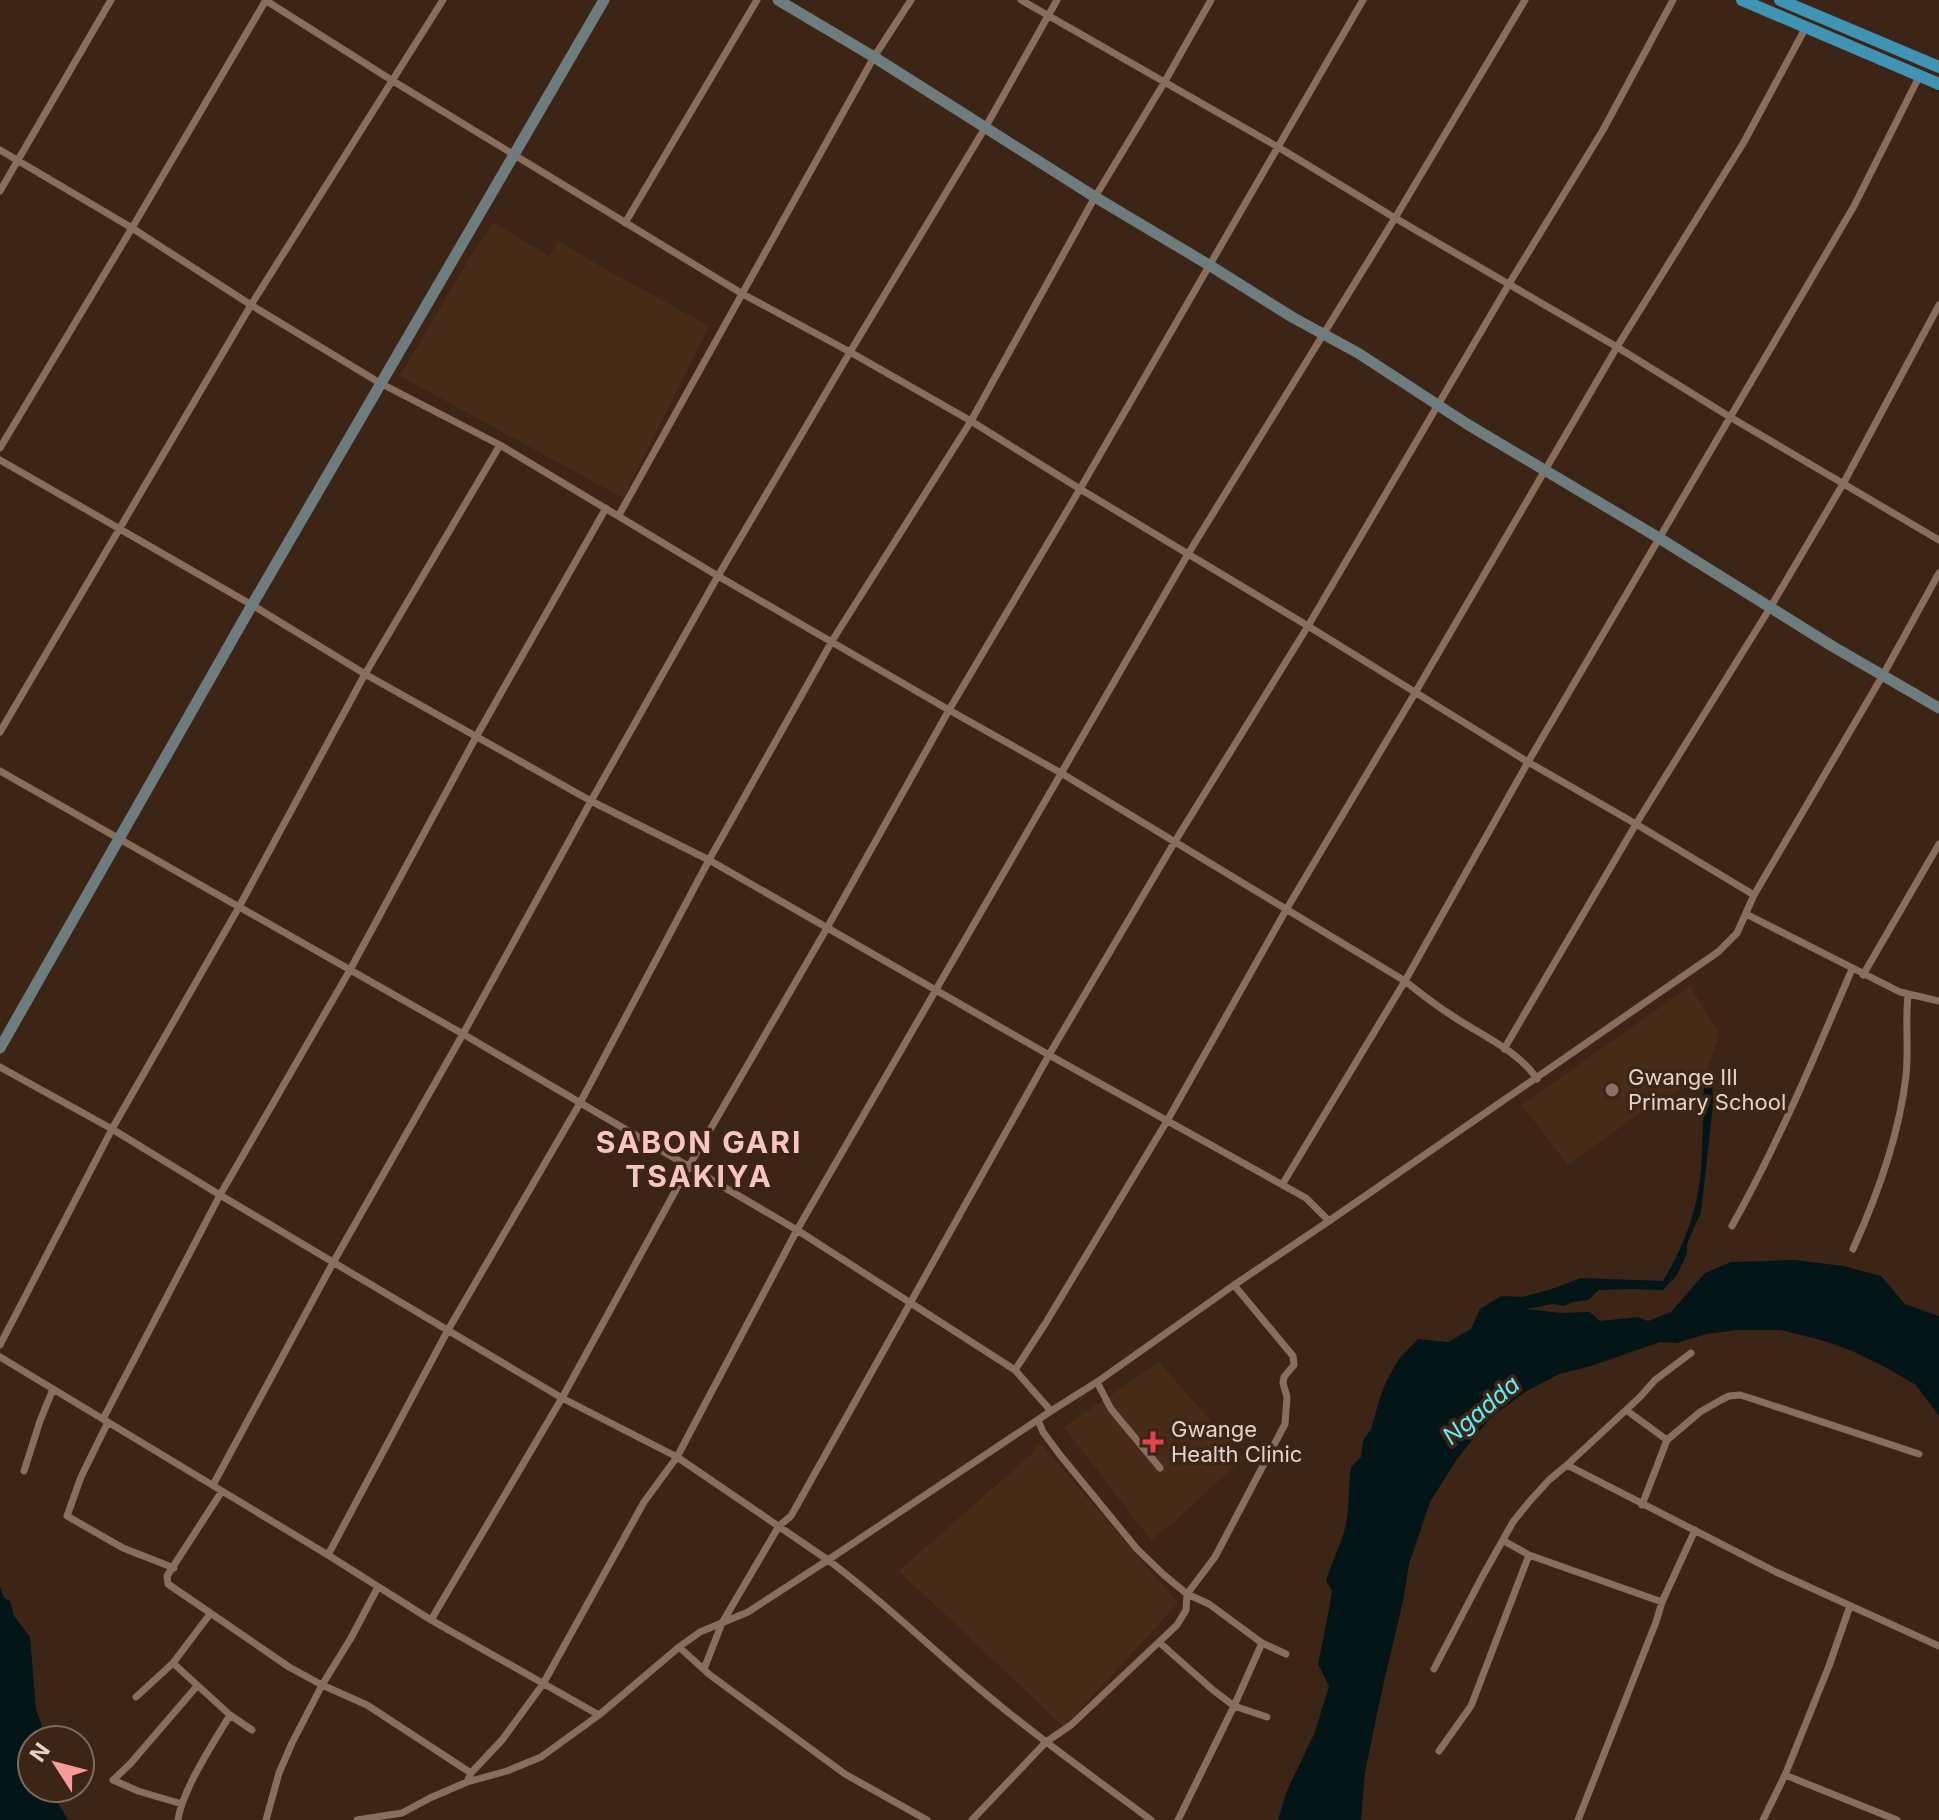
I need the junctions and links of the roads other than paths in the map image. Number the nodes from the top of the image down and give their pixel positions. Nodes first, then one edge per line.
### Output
1 (111, 0) edge
2 (265, 0) edge
3 (443, 0) edge
4 (604, 0) edge
5 (757, 0) edge
6 (778, 0) edge
7 (911, 0) edge
8 (1021, 0) edge
9 (1057, 0) edge
10 (1211, 0) edge
11 (1363, 0) edge
12 (1525, 0) edge
13 (1673, 0) edge
14 (1742, 0) edge
15 (1780, 0) edge
16 (1048, 16) junction
17 (1806, 27) junction
18 (874, 57) junction
19 (1939, 67) edge
20 (1920, 75) junction
21 (393, 81) junction
22 (1164, 83) junction
23 (1939, 84) edge
24 (985, 128) junction
25 (1278, 147) junction
26 (0, 150) edge
27 (514, 155) junction
28 (18, 161) junction
29 (0, 191) edge
30 (1095, 197) junction
31 (1395, 218) junction
32 (625, 223) junction
33 (132, 228) junction
34 (1209, 265) junction
35 (1509, 284) junction
36 (741, 293) junction
37 (251, 305) junction
38 (1939, 305) edge
39 (1323, 335) junction
40 (1617, 347) junction
41 (850, 352) junction
42 (380, 383) junction
43 (1437, 406) junction
44 (1730, 417) junction
45 (971, 421) junction
46 (500, 445) junction
47 (0, 448) edge
48 (0, 460) edge
49 (1544, 471) junction
50 (1843, 484) junction
51 (1080, 489) junction
52 (606, 508) junction
53 (619, 515) junction
54 (119, 528) junction
55 (1659, 538) junction
56 (1939, 540) edge
57 (1188, 554) junction
58 (1939, 573) edge
59 (718, 576) junction
60 (252, 605) junction
61 (1770, 608) junction
62 (1308, 626) junction
63 (832, 641) junction
64 (365, 674) junction
65 (1883, 675) junction
66 (1415, 693) junction
67 (1939, 708) edge
68 (949, 710) junction
69 (0, 732) edge
70 (476, 737) junction
71 (1528, 762) junction
72 (0, 771) edge
73 (1061, 773) junction
74 (591, 801) junction
75 (1636, 824) junction
76 (120, 838) junction
77 (1174, 843) junction
78 (1939, 844) edge
79 (709, 860) junction
80 (1754, 895) junction
81 (239, 907) junction
82 (1286, 910) junction
83 (1746, 914) junction
84 (827, 928) junction
85 (1852, 969) junction
86 (350, 970) junction
87 (1863, 975) junction
88 (1405, 981) junction
89 (935, 991) junction
90 (1908, 995) junction
91 (1939, 1001) edge
92 (463, 1034) junction
93 (0, 1048) edge
94 (1504, 1049) junction
95 (1049, 1055) junction
96 (0, 1067) edge
97 (1537, 1079) junction
98 (580, 1103) junction
99 (1167, 1121) junction
100 (112, 1129) junction
101 (689, 1166) junction
102 (1282, 1185) junction
103 (220, 1195) junction
104 (1329, 1221) junction
105 (1732, 1226) dead end
106 (797, 1230) junction
107 (1853, 1249) dead end
108 (334, 1261) junction
109 (1234, 1285) junction
110 (912, 1303) junction
111 (448, 1330) junction
112 (0, 1345) edge
113 (1691, 1353) dead end
114 (0, 1357) edge
115 (1015, 1370) junction
116 (1097, 1382) junction
117 (53, 1389) junction
118 (562, 1398) junction
119 (1626, 1410) junction
120 (1051, 1411) junction
121 (105, 1420) junction
122 (1038, 1420) junction
123 (1667, 1440) junction
124 (1919, 1454) dead end
125 (677, 1457) junction
126 (1567, 1465) junction
127 (1160, 1468) dead end
128 (24, 1471) dead end
129 (213, 1485) junction
130 (222, 1491) junction
131 (1642, 1505) junction
132 (779, 1526) junction
133 (1695, 1530) junction
134 (1504, 1541) junction
135 (328, 1555) junction
136 (1529, 1555) junction
137 (828, 1560) junction
138 (174, 1568) junction
139 (378, 1587) junction
140 (1187, 1594) junction
141 (1662, 1602) junction
142 (1850, 1606) junction
143 (210, 1614) junction
144 (431, 1620) junction
145 (722, 1623) junction
146 (1160, 1643) junction
147 (1262, 1643) junction
148 (1939, 1646) edge
149 (679, 1647) junction
150 (1286, 1654) dead end
151 (173, 1663) junction
152 (704, 1669) junction
153 (1434, 1669) dead end
154 (543, 1684) junction
155 (322, 1685) junction
156 (197, 1686) junction
157 (136, 1697) dead end
158 (1234, 1706) junction
159 (230, 1715) junction
160 (599, 1715) junction
161 (1267, 1717) dead end
162 (252, 1730) dead end
163 (1046, 1742) junction
164 (1439, 1751) dead end
165 (471, 1773) junction
166 (1785, 1775) junction
167 (467, 1782) junction
168 (182, 1804) junction
169 (361, 1819) edge
170 (178, 1820) edge
171 (266, 1820) edge
172 (927, 1820) edge
173 (972, 1820) edge
174 (1151, 1820) edge
175 (1178, 1820) edge
176 (1578, 1820) edge
177 (1763, 1820) edge
178 (1897, 1820) edge

1 - 28 street
2 - 21 street
2 - 33 street
3 - 21 street
4 - 27 main road
5 - 32 street
6 - 18 main road
7 - 18 street
8 - 16 street
9 - 16 street
10 - 22 street
11 - 25 street
12 - 31 street
13 - 35 street
14 - 17 highway
15 - 19 highway
16 - 22 street
16 - 24 street
17 - 20 highway
17 - 40 street
18 - 24 main road
18 - 36 street
20 - 23 highway
20 - 44 street
21 - 27 street
21 - 37 street
22 - 25 street
22 - 30 street
24 - 30 main road
24 - 41 street
25 - 31 street
25 - 34 street
26 - 28 street
27 - 32 street
27 - 42 main road
28 - 29 street
28 - 33 street
30 - 34 main road
30 - 45 street
31 - 35 street
31 - 39 street
32 - 36 street
33 - 37 street
33 - 47 street
34 - 39 main road
34 - 51 street
35 - 40 street
35 - 43 street
36 - 41 street
36 - 53 street
37 - 42 street
37 - 54 street
38 - 50 street
39 - 43 main road
39 - 57 street
40 - 44 street
40 - 49 street
41 - 45 street
41 - 59 street
42 - 46 street
42 - 60 main road
43 - 49 main road
43 - 62 street
44 - 50 street
44 - 55 street
45 - 51 street
45 - 63 street
46 - 52 street
46 - 64 street
48 - 54 street
49 - 55 main road
49 - 66 street
50 - 56 street
50 - 61 street
51 - 57 street
51 - 68 street
52 - 53 street
52 - 70 street
53 - 59 street
54 - 60 street
54 - 69 street
55 - 61 main road
55 - 71 street
57 - 62 street
57 - 73 street
58 - 65 street
59 - 63 street
59 - 74 street
60 - 64 street
60 - 76 main road
61 - 65 main road
61 - 75 street
62 - 66 street
62 - 77 street
63 - 68 street
63 - 79 street
64 - 70 street
64 - 81 street
65 - 67 main road
65 - 80 street
66 - 71 street
66 - 82 street
68 - 73 street
68 - 84 street
70 - 74 street
70 - 86 street
71 - 75 street
71 - 88 street
72 - 76 street
73 - 77 street
73 - 89 street
74 - 79 street
74 - 92 street
75 - 80 street
75 - 94 street
76 - 81 street
76 - 93 main road
77 - 82 street
77 - 95 street
78 - 87 street
79 - 84 street
79 - 98 street
80 - 83 street
81 - 86 street
81 - 100 street
82 - 88 street
82 - 99 street
83 - 85 street
83 - 97 street
84 - 89 street
84 - 101 street
85 - 87 street
85 - 105 street
86 - 92 street
86 - 103 street
87 - 90 street
88 - 94 street
88 - 102 street
89 - 95 street
89 - 106 street
90 - 91 street
90 - 107 street
92 - 98 street
92 - 108 street
94 - 97 street
95 - 99 street
95 - 110 street
96 - 100 street
97 - 104 street
98 - 101 street
98 - 111 street
99 - 102 street
99 - 115 street
100 - 103 street
100 - 112 street
101 - 106 street
101 - 118 street
102 - 104 street
103 - 108 street
103 - 121 street
104 - 109 street
106 - 110 street
106 - 125 street
108 - 111 street
108 - 129 street
109 - 116 street
109 - 140 street
110 - 115 street
110 - 132 street
111 - 118 street
111 - 135 street
113 - 119 street
114 - 117 street
115 - 120 street
116 - 120 street
116 - 127 street
117 - 121 street
117 - 128 street
118 - 125 street
118 - 144 street
119 - 123 street
119 - 126 street
120 - 122 street
121 - 129 street
121 - 138 street
122 - 137 street
122 - 140 street
123 - 124 street
123 - 131 street
125 - 132 street
125 - 154 street
126 - 131 street
126 - 134 street
129 - 130 street
130 - 135 street
130 - 138 street
131 - 133 street
132 - 137 street
132 - 145 street
133 - 141 street
133 - 142 street
134 - 136 street
134 - 153 street
135 - 139 street
136 - 141 street
136 - 164 street
137 - 145 street
137 - 163 street
138 - 143 street
139 - 144 street
139 - 155 street
140 - 146 street
140 - 147 street
141 - 176 street
142 - 148 street
142 - 166 street
143 - 151 street
143 - 155 street
144 - 154 street
145 - 149 street
145 - 152 street
146 - 158 street
146 - 163 street
147 - 150 street
147 - 158 street
149 - 152 street
149 - 160 street
151 - 156 street
151 - 157 street
152 - 172 street
154 - 160 street
154 - 165 street
155 - 165 street
155 - 171 street
156 - 159 street
156 - 168 street
158 - 161 street
158 - 175 street
159 - 162 street
159 - 168 street
160 - 167 street
163 - 173 street
163 - 174 street
165 - 167 street
166 - 177 street
166 - 178 street
167 - 169 street
168 - 170 street

